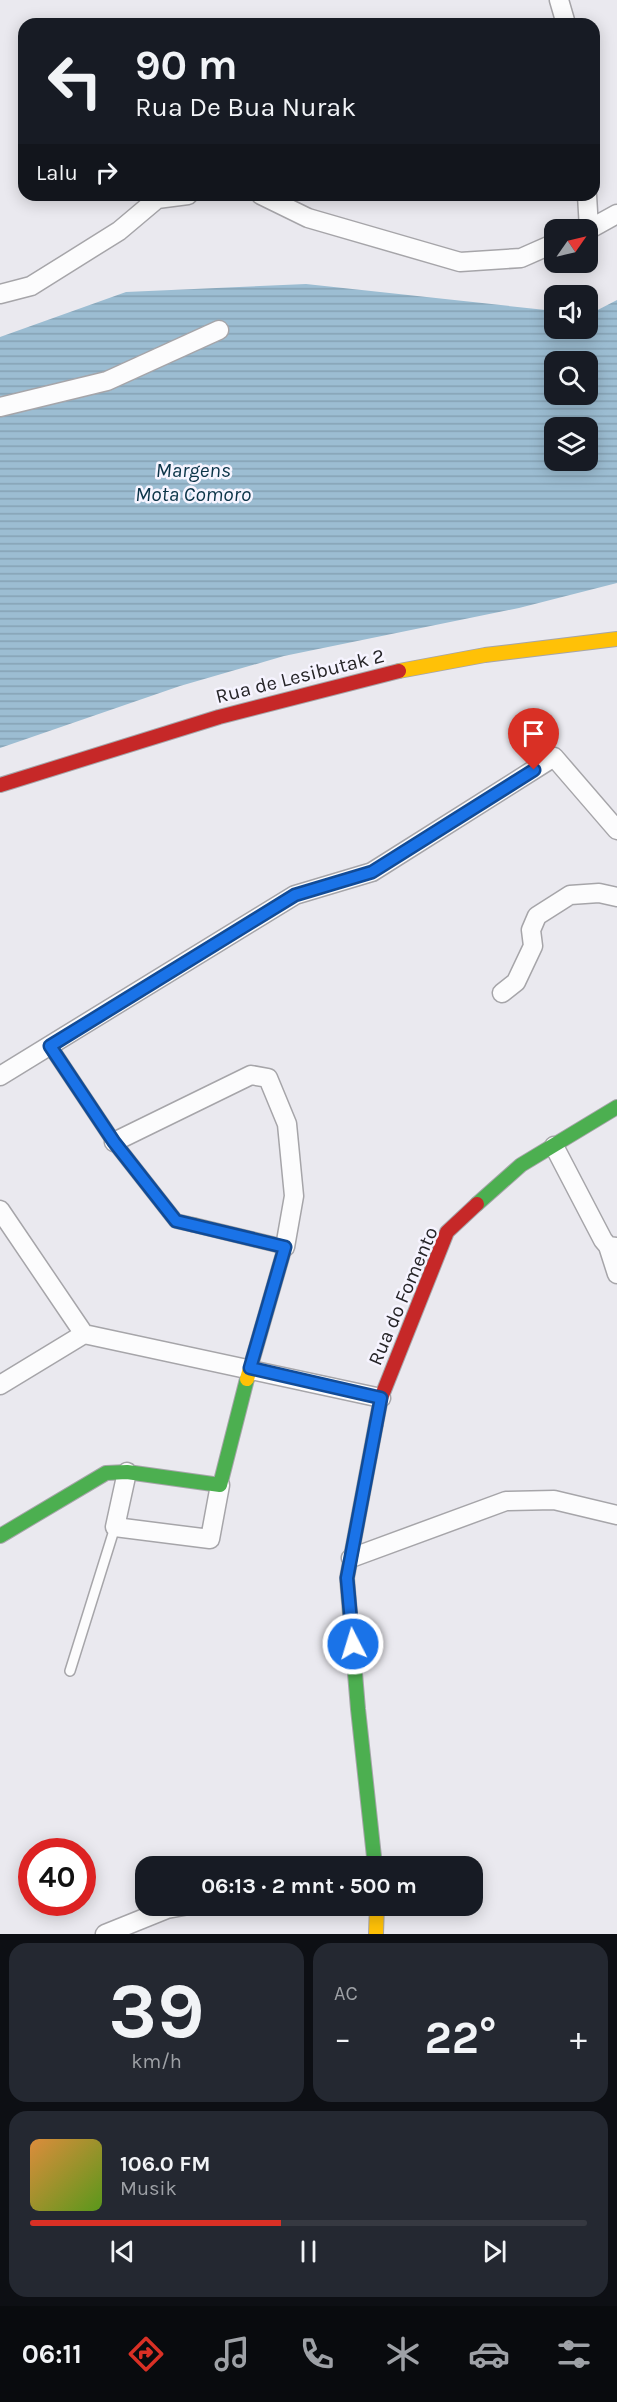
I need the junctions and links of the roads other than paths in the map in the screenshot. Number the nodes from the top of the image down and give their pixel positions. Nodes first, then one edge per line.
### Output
1 (559, 0) edge
2 (564, 18) edge
3 (155, 201) edge
4 (273, 201) edge
5 (587, 201) edge
6 (617, 214) edge
7 (588, 219) edge
8 (598, 225) edge
9 (544, 248) edge
10 (0, 294) edge
11 (219, 330) dead end
12 (0, 407) edge
13 (617, 639) edge
14 (0, 785) edge
15 (617, 830) edge
16 (617, 897) edge
17 (502, 993) dead end
18 (50, 1046) junction
19 (0, 1077) edge
20 (617, 1107) edge
21 (114, 1142) junction
22 (554, 1146) junction
23 (2, 1218) edge
24 (613, 1246) edge
25 (285, 1247) junction
26 (617, 1274) edge
27 (84, 1334) junction
28 (250, 1368) junction
29 (0, 1385) edge
30 (381, 1398) junction
31 (128, 1472) junction
32 (220, 1485) junction
33 (617, 1515) edge
34 (115, 1527) junction
35 (0, 1536) edge
36 (351, 1557) junction
37 (70, 1671) dead end
38 (374, 1856) edge
39 (150, 1916) edge
40 (377, 1916) edge
41 (105, 1934) edge
42 (376, 1934) edge

1 - 2 street
3 - 10 street
4 - 9 street
5 - 7 street
6 - 8 street
11 - 12 street
13 - 14 street, Rua de Lesibutak 2
15 - 18 street
16 - 17 street
18 - 19 street
18 - 21 street
20 - 22 street, Rua do Fomento
21 - 25 street
21 - 25 street
22 - 24 street
22 - 30 street, Rua do Fomento
23 - 27 street
24 - 26 street
25 - 28 street
27 - 28 street
27 - 29 street
28 - 30 street
28 - 32 street
30 - 36 street, Rua do Fomento
31 - 32 street
31 - 34 street
31 - 35 street
32 - 34 street
33 - 36 street
34 - 37 lane
36 - 38 street, Rua do Fomento
39 - 41 street
40 - 42 street

